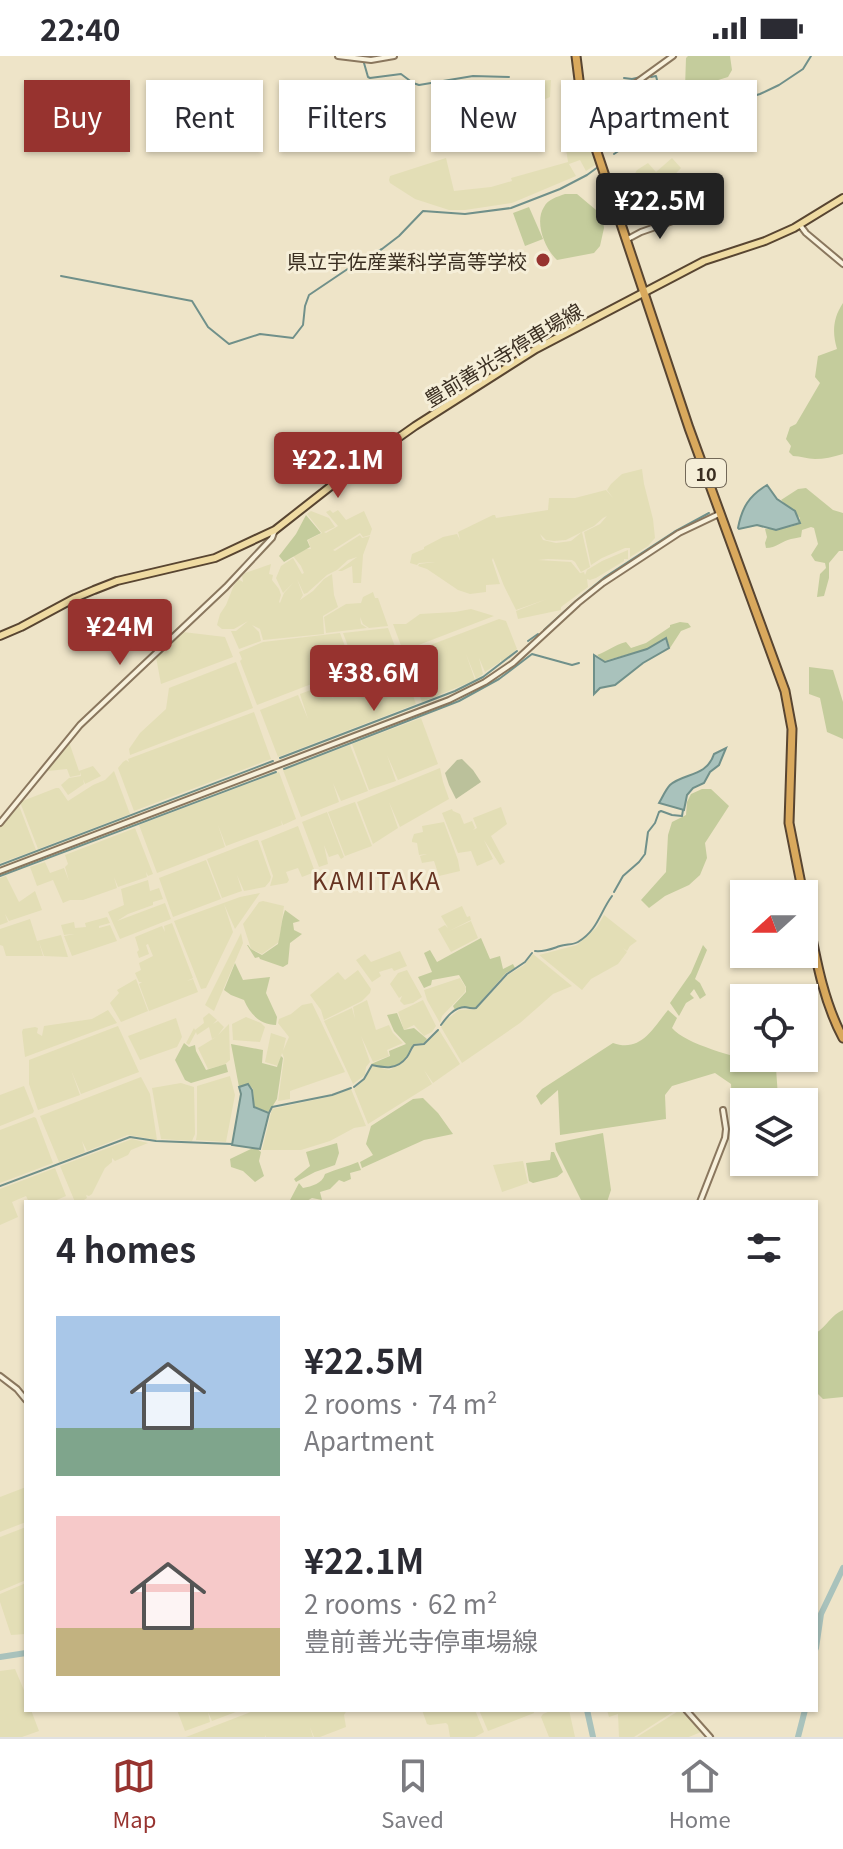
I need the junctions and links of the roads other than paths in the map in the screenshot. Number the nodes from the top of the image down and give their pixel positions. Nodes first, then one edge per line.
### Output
1 (338, 56) edge
2 (394, 56) edge
3 (576, 56) edge
4 (673, 56) edge
5 (580, 80) edge
6 (640, 80) edge
7 (598, 152) edge
8 (843, 198) edge
9 (684, 217) dead end
10 (800, 225) junction
11 (626, 240) junction
12 (843, 264) edge
13 (644, 292) junction
14 (721, 513) junction
15 (275, 530) junction
16 (0, 636) edge
17 (0, 823) edge
18 (0, 871) edge
19 (800, 880) edge
20 (818, 958) edge
21 (843, 1038) edge
22 (723, 1110) dead end
23 (701, 1200) edge
24 (0, 1376) edge
25 (24, 1398) edge
26 (688, 1712) edge
27 (710, 1737) edge

1 - 2 street
3 - 5 highway, 10
4 - 6 street
7 - 11 highway, 10
8 - 10 main road, 豊前善光寺停車場線
9 - 11 street
10 - 12 street
10 - 13 main road, 豊前善光寺停車場線
11 - 13 highway, 10
13 - 14 highway, 10
13 - 15 main road, 豊前善光寺停車場線
14 - 18 street
14 - 19 highway, 10
15 - 16 main road, 豊前善光寺停車場線
15 - 17 street
20 - 21 highway, 10
22 - 23 street
24 - 25 street
26 - 27 street

